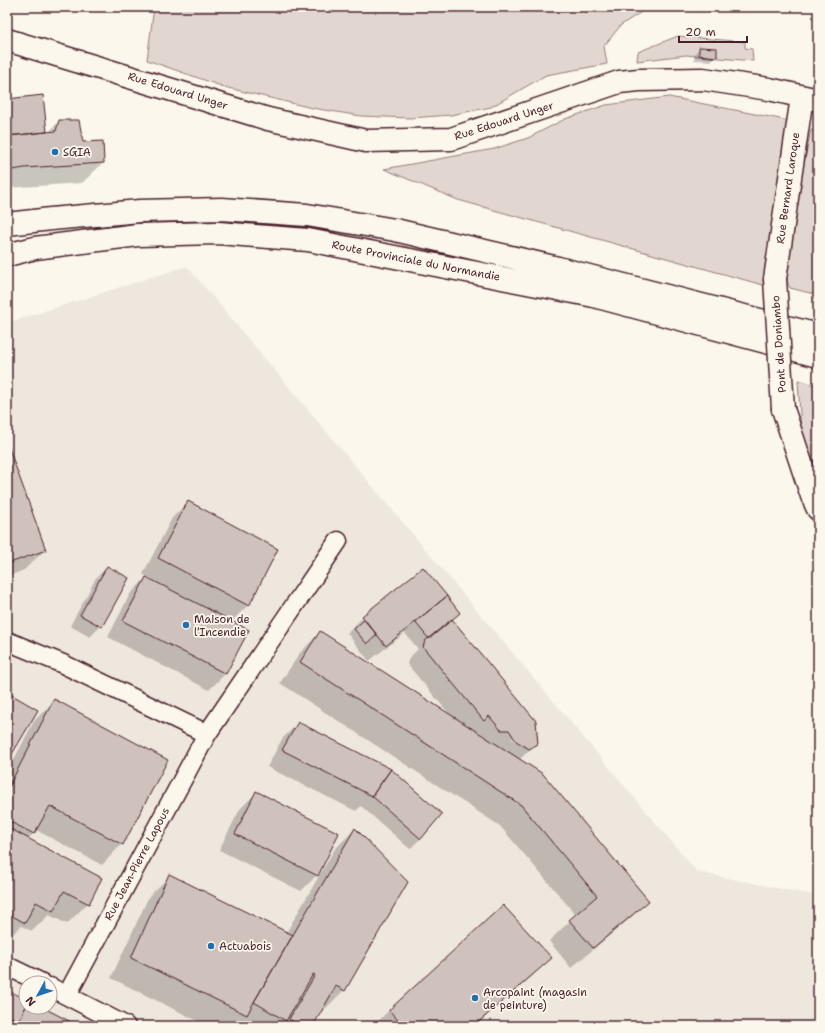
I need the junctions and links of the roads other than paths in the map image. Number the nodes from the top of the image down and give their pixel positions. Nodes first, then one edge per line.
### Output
1 (7, 40) edge
2 (810, 98) edge
3 (7, 224) edge
4 (7, 255) edge
5 (775, 279) joint
6 (818, 335) edge
7 (818, 356) edge
8 (818, 509) edge
9 (338, 541) dead end
10 (7, 641) edge
11 (207, 734) junction
12 (7, 966) edge
13 (26, 975) edge
14 (58, 991) edge
15 (67, 995) junction
16 (126, 1026) edge

1 - 2 main road, Rue Edouard Unger
2 - 5 main road, Rue Bernard Laroque
3 - 6 main road, Route Provinciale du Normandie
4 - 7 main road, Route Provinciale du Normandie
5 - 8 main road, Pont de Doniambo, bridge
9 - 11 street, Rue Jean-Pierre Lapous
10 - 11 street
11 - 15 street, Rue Jean-Pierre Lapous
12 - 13 street
14 - 15 street
15 - 16 street

